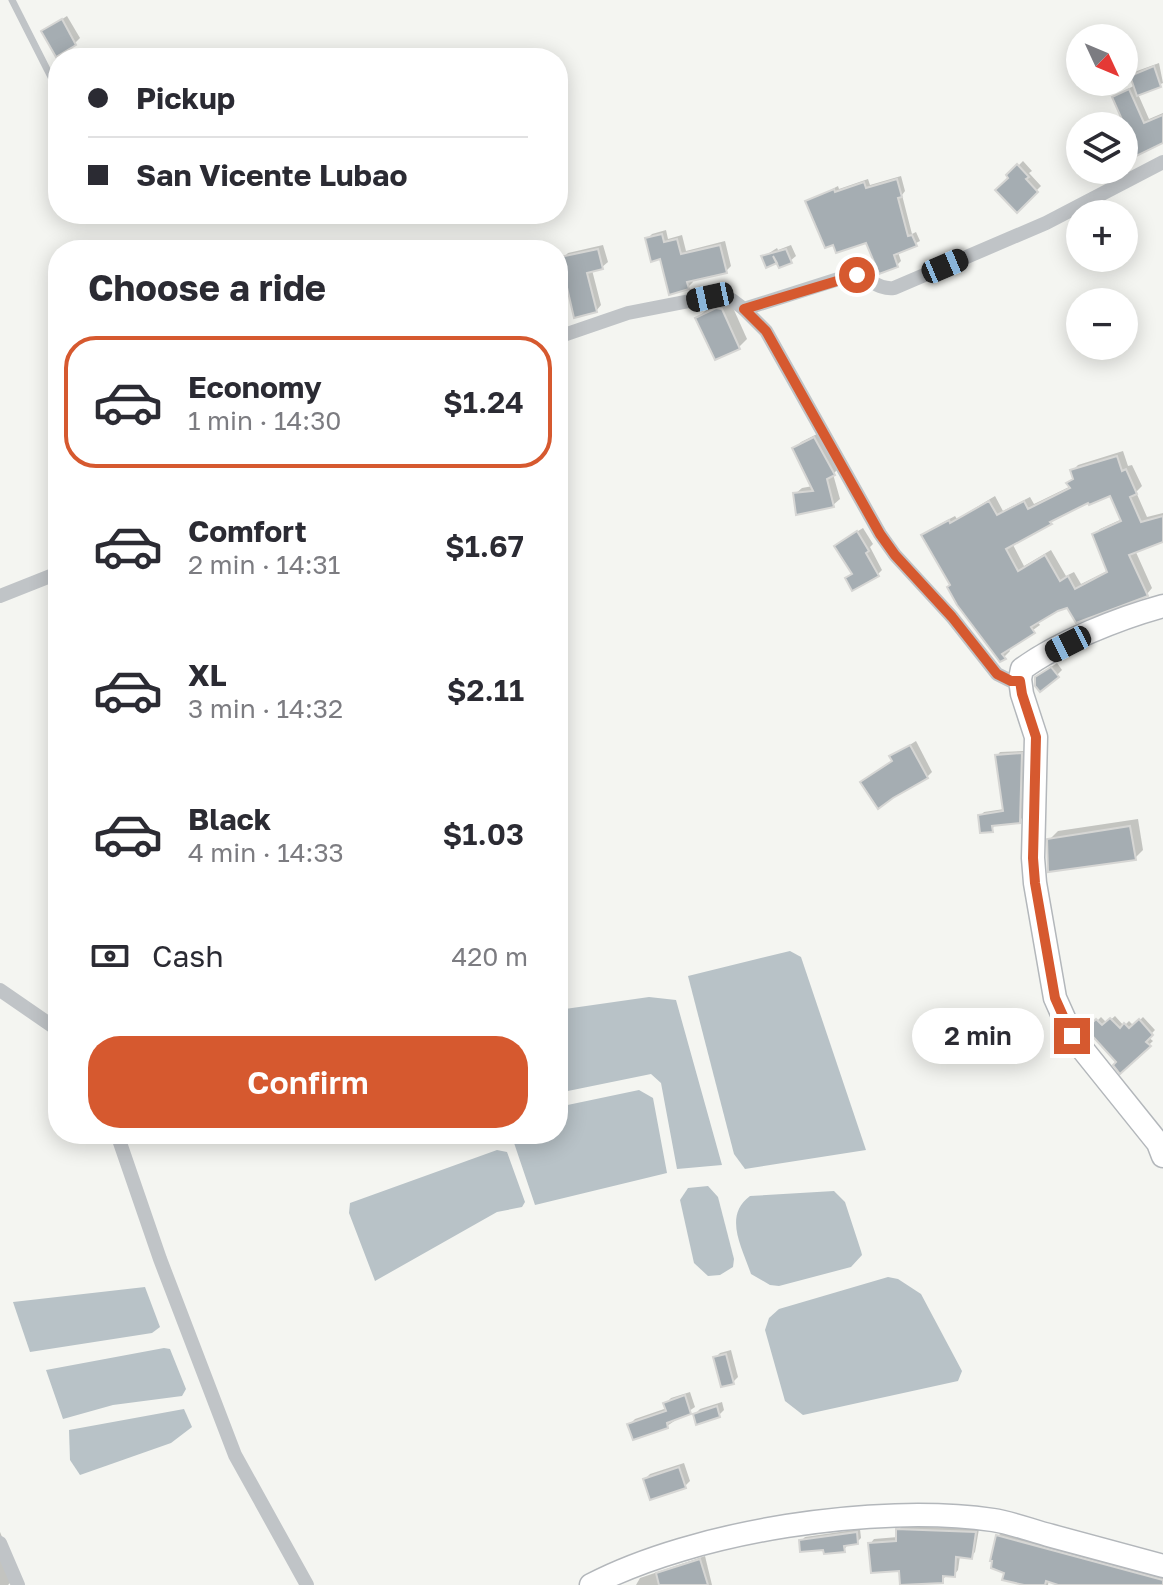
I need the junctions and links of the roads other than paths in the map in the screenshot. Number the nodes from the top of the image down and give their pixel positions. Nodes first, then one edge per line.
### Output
1 (12, 0) edge
2 (48, 71) edge
3 (1163, 162) edge
4 (744, 309) junction
5 (568, 334) edge
6 (48, 577) edge
7 (0, 596) edge
8 (1163, 606) edge
9 (1025, 700) junction
10 (0, 990) edge
11 (48, 1023) edge
12 (120, 1144) edge
13 (1163, 1156) edge
14 (0, 1543) edge
15 (1163, 1566) edge
16 (18, 1585) edge
17 (307, 1585) edge
18 (591, 1585) edge

1 - 2 lane
3 - 4 street
4 - 5 street
4 - 9 street
6 - 7 street
8 - 9 street
9 - 13 street
10 - 11 street
12 - 17 street
14 - 16 street
15 - 18 street

